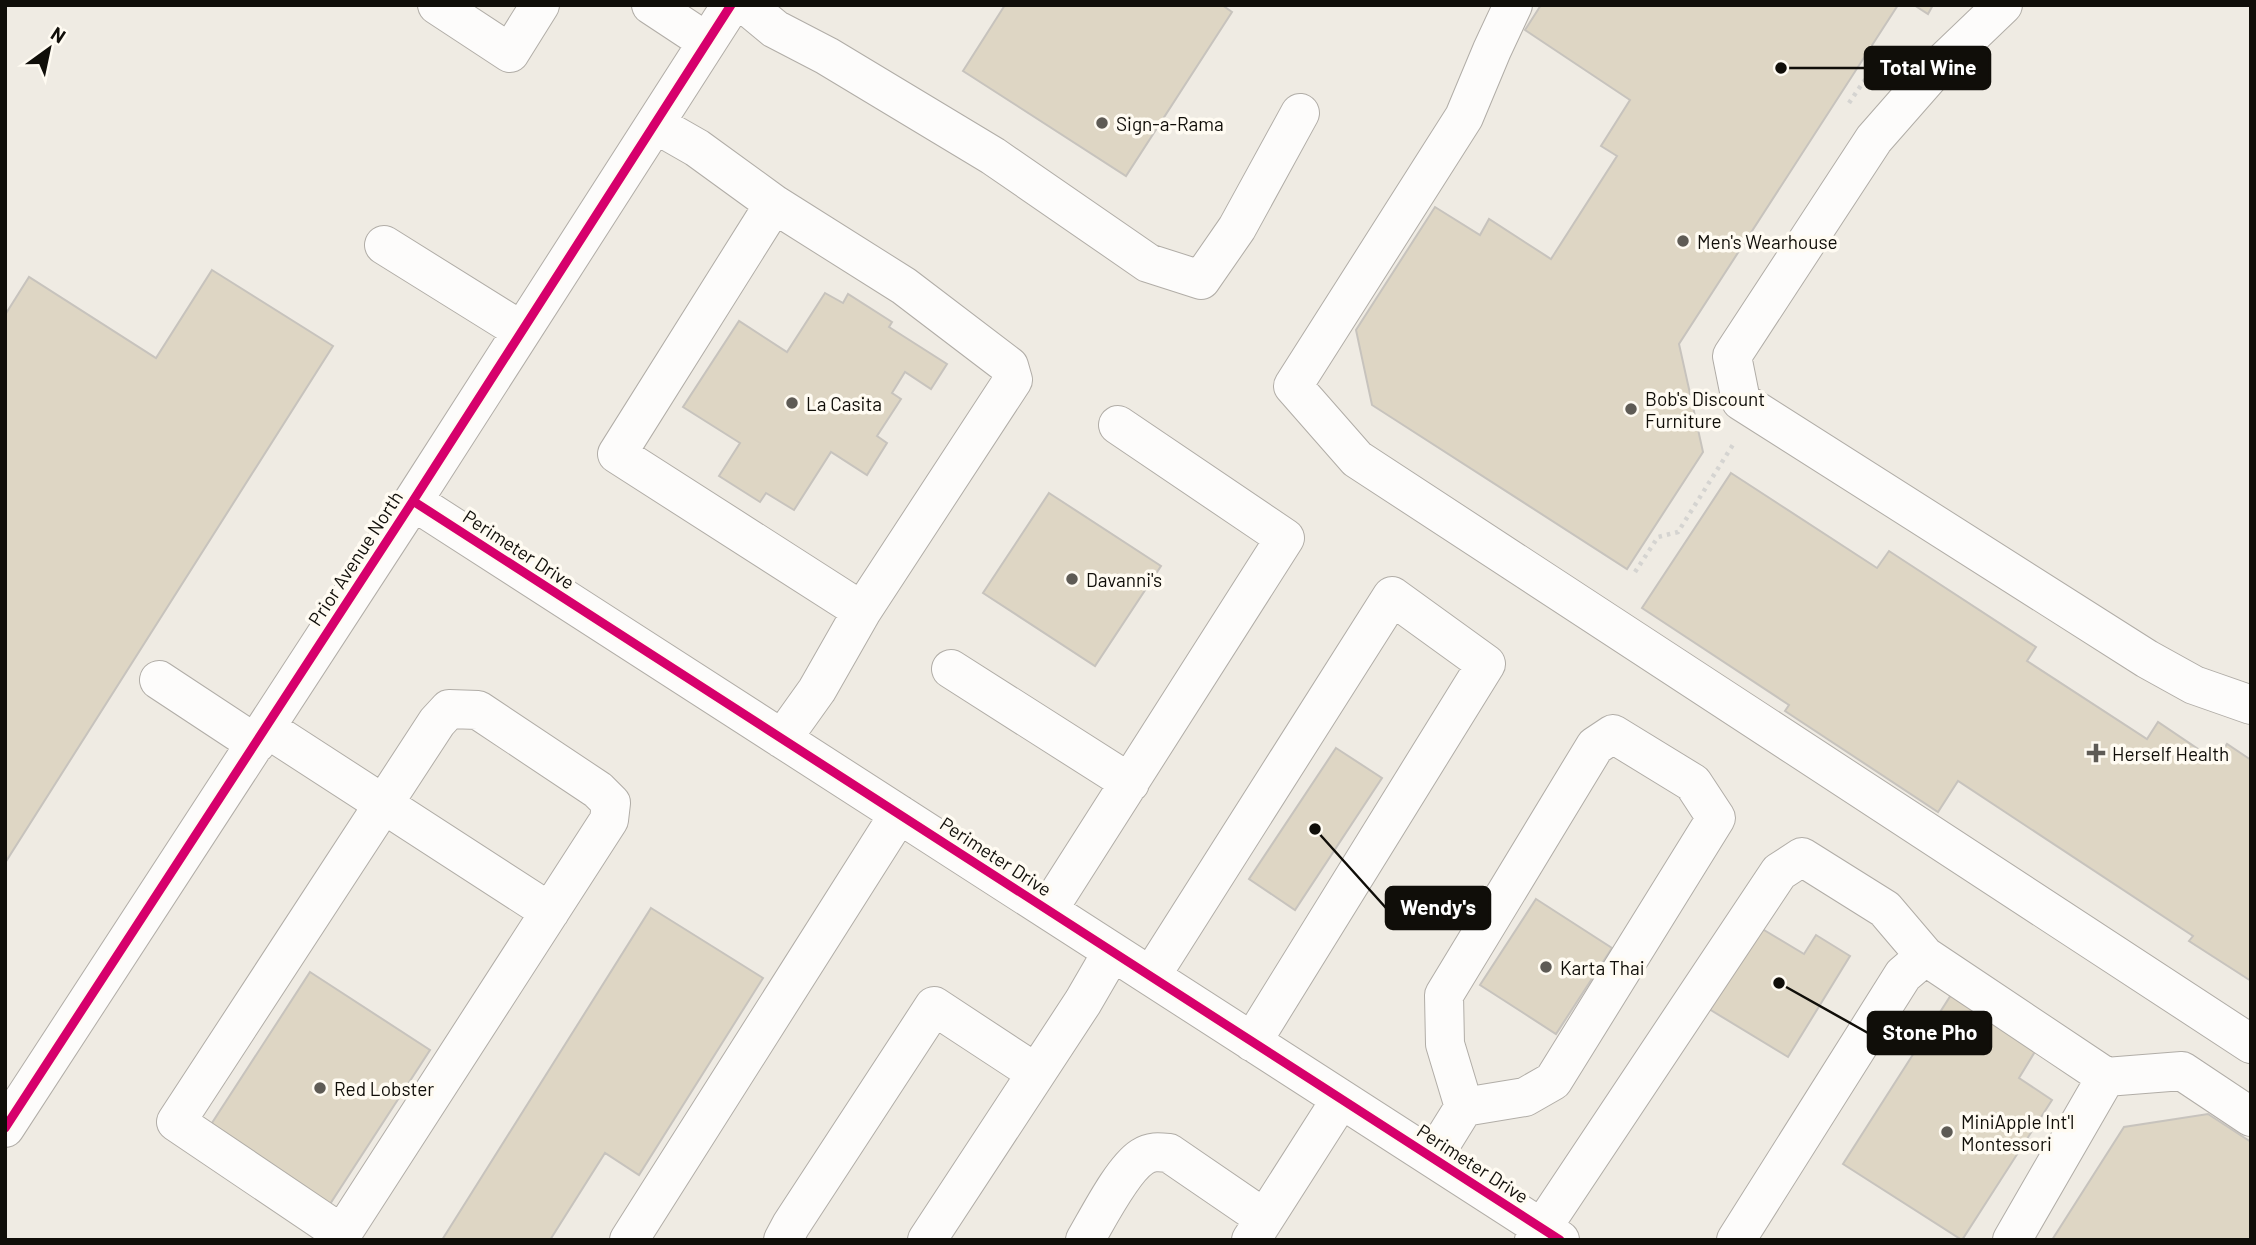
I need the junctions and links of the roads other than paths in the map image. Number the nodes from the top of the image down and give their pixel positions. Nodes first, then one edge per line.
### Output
1 (437, 5) edge
2 (540, 5) edge
3 (651, 5) edge
4 (731, 5) edge
5 (746, 5) edge
6 (1514, 5) edge
7 (2003, 5) edge
8 (707, 42) junction
9 (1300, 113) dead end
10 (655, 124) junction
11 (774, 204) junction
12 (384, 245) dead end
13 (522, 331) junction
14 (1118, 425) dead end
15 (413, 501) junction
16 (862, 611) junction
17 (951, 669) dead end
18 (159, 680) dead end
19 (2251, 705) edge
20 (261, 736) junction
21 (782, 739) junction
22 (1130, 783) junction
23 (384, 804) junction
24 (899, 814) junction
25 (1048, 910) junction
26 (550, 912) junction
27 (1112, 951) junction
28 (1926, 956) junction
29 (1151, 976) junction
30 (1252, 1041) junction
31 (2251, 1044) edge
32 (1036, 1073) junction
33 (2106, 1077) junction
34 (1341, 1099) junction
35 (1464, 1107) junction
36 (2251, 1117) edge
37 (5, 1128) edge
38 (1433, 1157) junction
39 (1257, 1229) edge
40 (1545, 1236) edge
41 (340, 1237) edge
42 (629, 1240) edge
43 (783, 1240) edge
44 (927, 1240) edge
45 (1085, 1240) edge
46 (1736, 1240) edge
47 (2012, 1240) edge

1 - 2 street
3 - 8 street
4 - 8 street, Prior Avenue North
5 - 9 street
6 - 31 street
7 - 19 street
8 - 10 street, Prior Avenue North
10 - 11 street
10 - 13 street, Prior Avenue North
11 - 16 street
11 - 16 street
12 - 13 street
13 - 15 street, Prior Avenue North
14 - 22 street
15 - 20 street, Prior Avenue North
15 - 21 street, Perimeter Drive
16 - 21 street
17 - 22 street
18 - 20 street
20 - 23 street
20 - 37 street, Prior Avenue North
21 - 24 street, Perimeter Drive
22 - 25 street
23 - 26 street
23 - 26 street
23 - 41 street
24 - 25 street, Perimeter Drive
24 - 42 street
25 - 27 street, Perimeter Drive
26 - 41 street
27 - 29 street, Perimeter Drive
27 - 32 street
28 - 33 street
28 - 40 street
28 - 46 street
29 - 30 street, Perimeter Drive
29 - 30 street
30 - 34 street, Perimeter Drive
32 - 43 street
32 - 44 street
33 - 36 street
33 - 47 street
34 - 38 street, Perimeter Drive
34 - 39 street
35 - 35 street
35 - 38 street
38 - 40 street, Perimeter Drive
39 - 45 street

